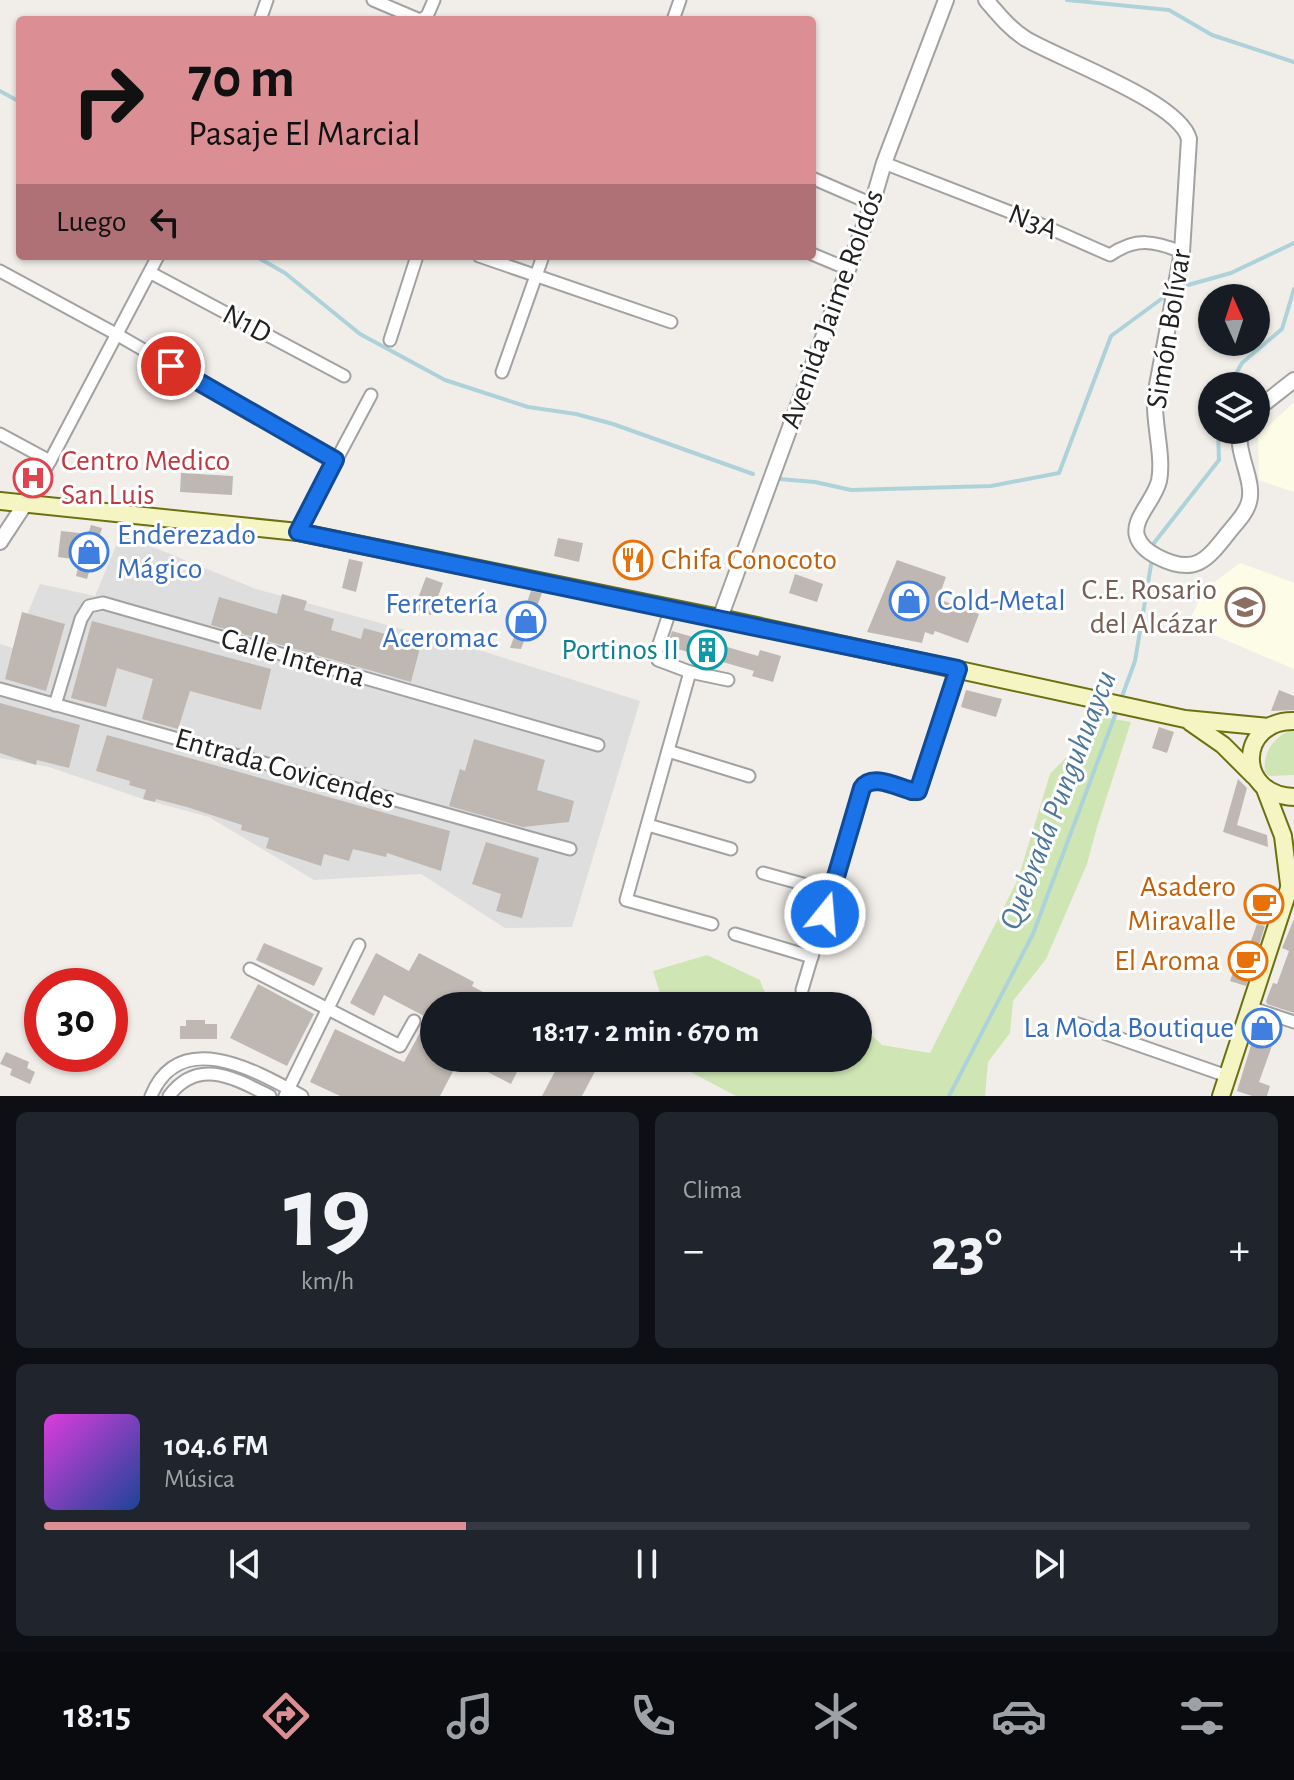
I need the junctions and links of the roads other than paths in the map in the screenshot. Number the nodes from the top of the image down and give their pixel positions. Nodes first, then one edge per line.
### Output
1 (373, 0) edge
2 (946, 0) edge
3 (986, 0) edge
4 (411, 16) edge
5 (884, 163) junction
6 (816, 180) edge
7 (872, 204) junction
8 (1182, 252) junction
9 (816, 256) edge
10 (156, 260) edge
11 (416, 260) edge
12 (491, 260) edge
13 (542, 260) edge
14 (848, 269) junction
15 (0, 271) edge
16 (151, 273) junction
17 (536, 275) junction
18 (671, 322) dead end
19 (116, 334) junction
20 (390, 340) dead end
21 (502, 372) dead end
22 (344, 376) dead end
23 (1294, 380) edge
24 (371, 395) dead end
25 (1270, 399) edge
26 (0, 434) edge
27 (1240, 444) edge
28 (335, 460) junction
29 (50, 461) junction
30 (0, 501) edge
31 (25, 504) junction
32 (298, 532) junction
33 (0, 542) edge
34 (671, 608) junction
35 (720, 618) junction
36 (958, 669) junction
37 (690, 672) junction
38 (728, 680) dead end
39 (0, 689) edge
40 (55, 705) junction
41 (1185, 719) junction
42 (1294, 721) edge
43 (1269, 727) junction
44 (598, 745) dead end
45 (668, 751) junction
46 (749, 776) dead end
47 (1260, 782) junction
48 (1294, 797) edge
49 (648, 825) junction
50 (570, 849) dead end
51 (731, 849) dead end
52 (763, 873) dead end
53 (1292, 880) edge
54 (832, 892) junction
55 (712, 924) dead end
56 (735, 934) dead end
57 (359, 945) dead end
58 (812, 957) junction
59 (250, 969) dead end
60 (802, 990) dead end
61 (1252, 1008) junction
62 (328, 1009) junction
63 (414, 1021) dead end
64 (1294, 1022) edge
65 (1075, 1023) dead end
66 (1227, 1076) junction
67 (287, 1092) edge
68 (151, 1096) edge
69 (169, 1096) edge
70 (270, 1096) edge
71 (302, 1096) edge
72 (1221, 1096) edge

1 - 4 street
2 - 5 street, Avenida Jaime Roldós
3 - 8 street, Simón Bolívar
5 - 7 street, Avenida Jaime Roldós
5 - 8 street, N3A
6 - 7 street
7 - 14 street, Avenida Jaime Roldós
8 - 27 street, Simón Bolívar
9 - 14 street
10 - 16 street
11 - 20 street
12 - 17 street
13 - 17 street
14 - 35 street, Avenida Jaime Roldós
15 - 19 street
16 - 19 street
16 - 22 street, N1D
17 - 18 street
17 - 21 street
19 - 28 street
19 - 29 street
23 - 25 street
24 - 28 street
26 - 29 street
28 - 32 street
29 - 31 street
30 - 31 main road
31 - 32 main road
31 - 33 street
32 - 34 main road
34 - 35 main road
34 - 37 street
35 - 36 main road
36 - 41 main road
36 - 54 street
37 - 38 street
37 - 45 street
39 - 40 street, Entrada Covicendes
40 - 44 street, Calle Interna
40 - 50 street, Entrada Covicendes
41 - 43 main road
41 - 47 main road
42 - 43 main road
43 - 47 main road
45 - 46 street
45 - 49 street
47 - 48 main road
47 - 53 main road
49 - 51 street
49 - 55 street
52 - 54 street
53 - 61 main road
54 - 58 street
56 - 58 street
57 - 62 street
58 - 60 street
59 - 62 street
61 - 64 street
61 - 66 main road
62 - 63 street
62 - 67 street
65 - 66 street
66 - 72 main road
67 - 68 street
67 - 71 street
69 - 70 street

